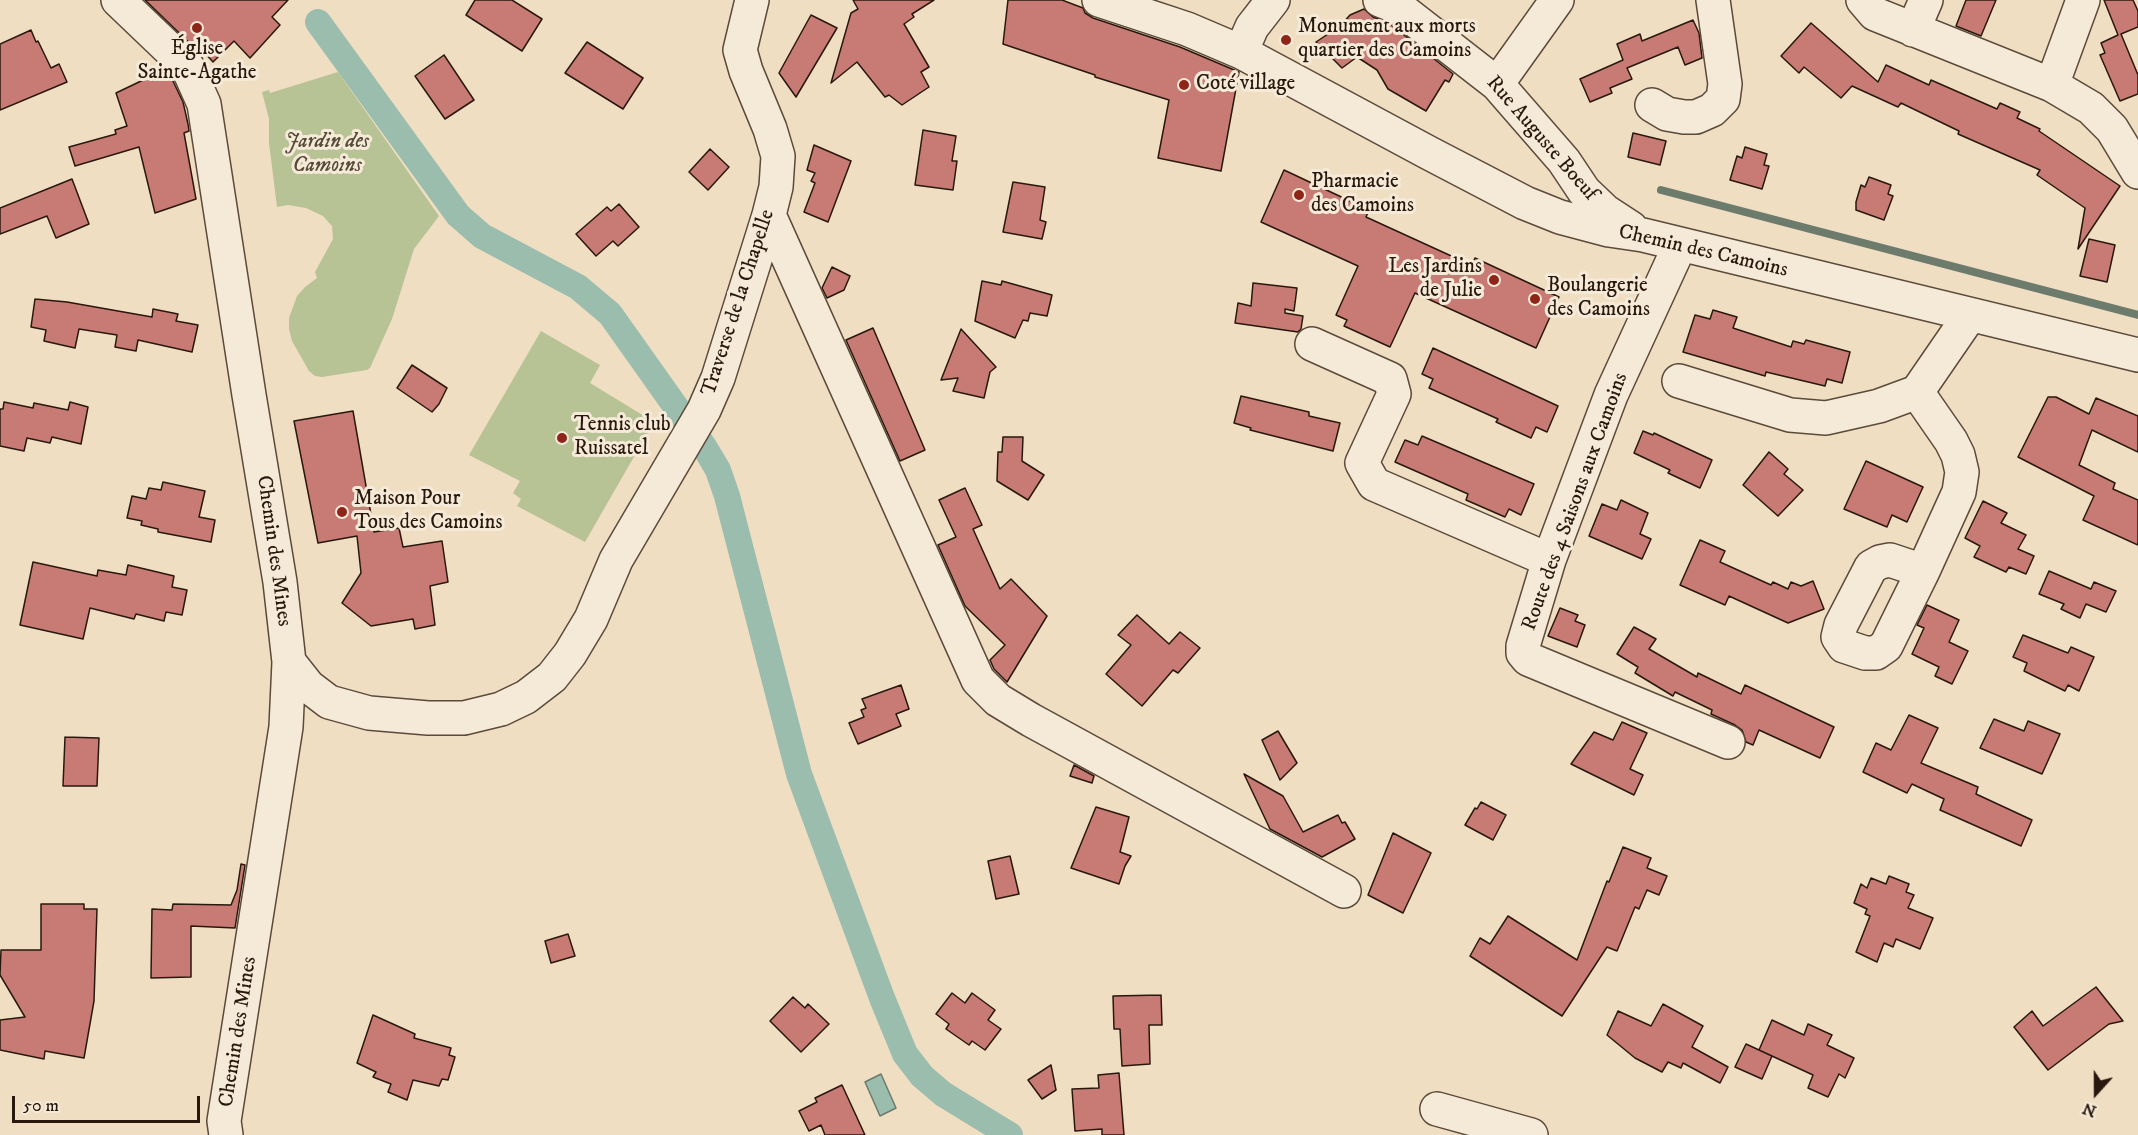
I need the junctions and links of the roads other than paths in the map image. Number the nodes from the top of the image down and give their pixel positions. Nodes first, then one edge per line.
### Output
1 (118, 0) edge
2 (752, 0) edge
3 (1099, 0) edge
4 (1273, 0) edge
5 (1380, 0) edge
6 (1557, 0) edge
7 (1713, 0) edge
8 (1863, 0) edge
9 (1926, 0) edge
10 (2083, 0) edge
11 (1913, 30) junction
12 (1241, 52) junction
13 (1497, 84) junction
14 (2052, 85) junction
15 (1652, 105) dead end
16 (2138, 172) edge
17 (1584, 191) junction
18 (769, 215) junction
19 (1560, 217) junction
20 (1643, 235) junction
21 (1680, 245) junction
22 (1970, 315) junction
23 (1312, 344) dead end
24 (2138, 355) edge
25 (1679, 381) dead end
26 (1917, 392) junction
27 (1549, 560) junction
28 (1923, 571) dead end
29 (289, 662) junction
30 (1728, 742) dead end
31 (1344, 891) dead end
32 (1437, 1109) dead end
33 (226, 1135) edge
34 (1532, 1135) edge

1 - 29 street, Chemin des Mines
2 - 18 street, Traverse de la Chapelle
3 - 12 street, Chemin des Camoins
4 - 12 street
5 - 13 street, Rue Auguste Boeuf
6 - 13 street
7 - 15 street
8 - 11 street
9 - 11 street
10 - 14 street
11 - 14 street
12 - 19 street, Chemin des Camoins
13 - 17 street, Rue Auguste Boeuf
14 - 16 street
17 - 19 street
17 - 20 street, Rue Auguste Boeuf
18 - 29 street, Traverse de la Chapelle
18 - 31 street
19 - 20 street, Chemin des Camoins
20 - 21 street, Chemin des Camoins
21 - 22 street, Chemin des Camoins
21 - 27 street, Route des 4 Saisons aux Camoins
22 - 24 street, Chemin des Camoins
22 - 26 street
23 - 27 street
25 - 26 street
26 - 28 street
27 - 30 street, Route des 4 Saisons aux Camoins
29 - 33 street, Chemin des Mines
32 - 34 street

